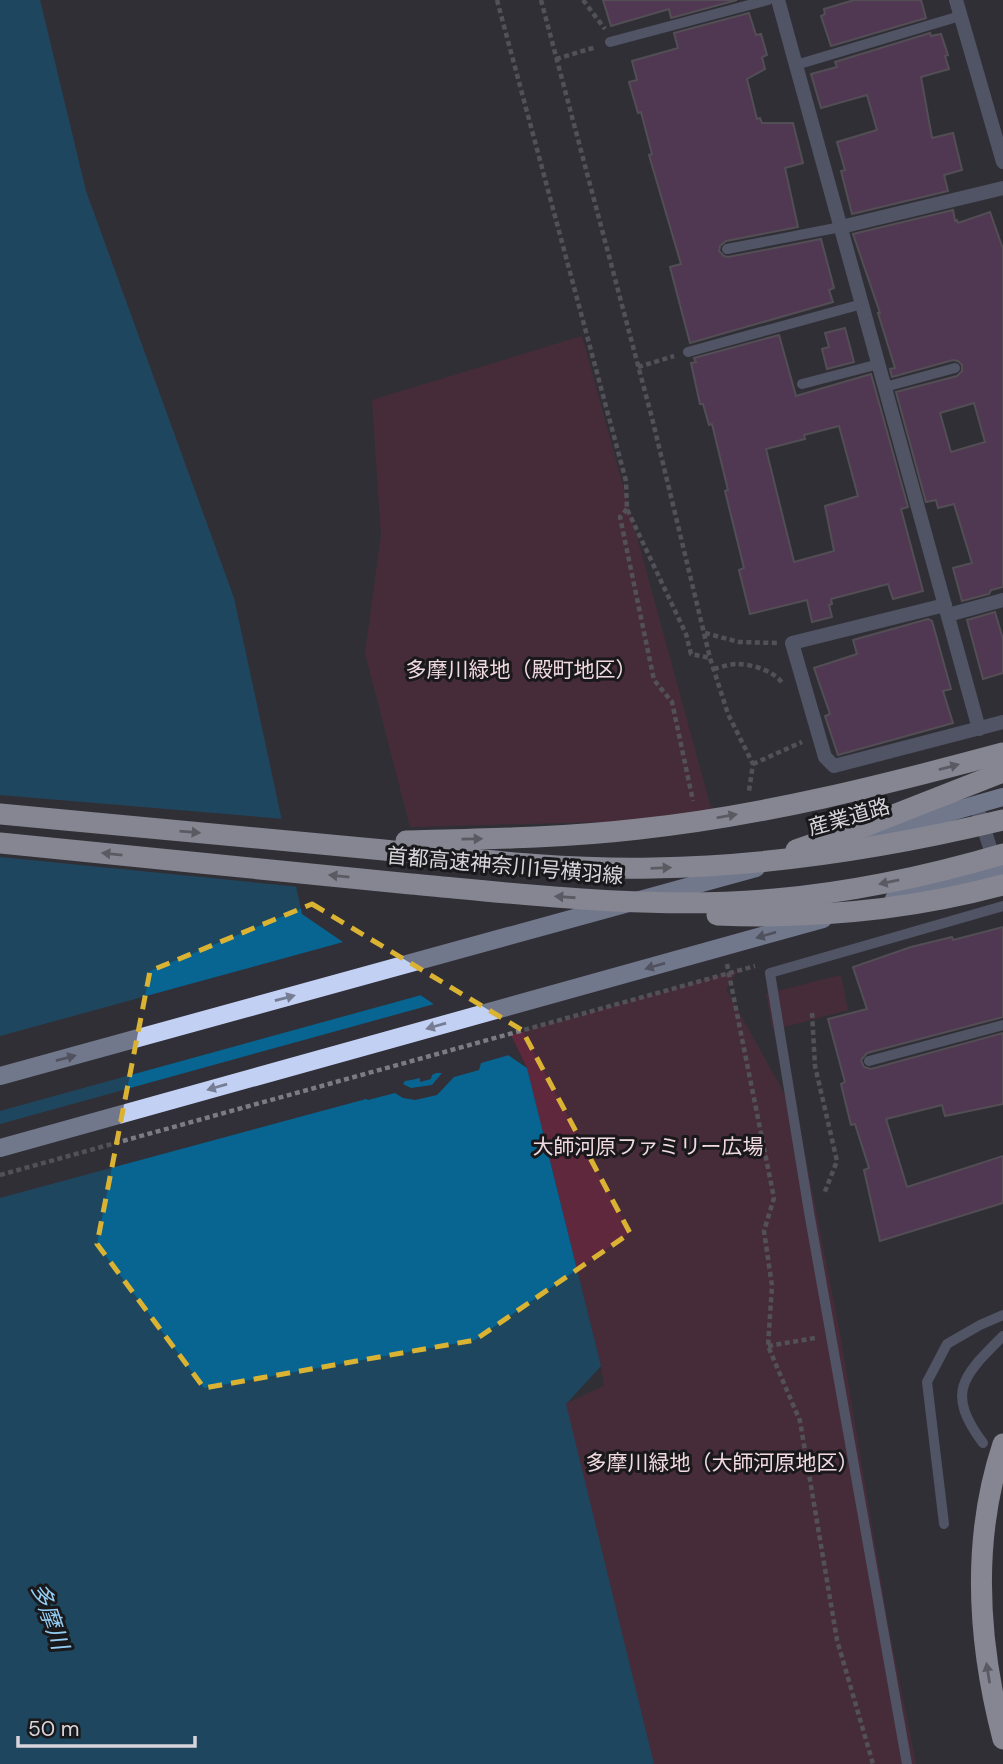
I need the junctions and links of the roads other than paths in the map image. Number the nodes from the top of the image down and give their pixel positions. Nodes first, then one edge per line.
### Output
1 (768, 0) edge
2 (778, 0) edge
3 (956, 0) edge
4 (960, 16) junction
5 (610, 43) road end
6 (796, 65) junction
7 (1003, 162) edge
8 (1003, 188) edge
9 (841, 227) junction
10 (727, 249) dead end
11 (862, 304) junction
12 (688, 352) road end
13 (879, 364) junction
14 (955, 368) dead end
15 (802, 384) dead end
16 (885, 387) junction
17 (1003, 600) edge
18 (947, 610) junction
19 (1003, 722) edge
20 (979, 729) junction
21 (1003, 753) edge
22 (1003, 772) edge
23 (1003, 797) edge
24 (976, 804) junction
25 (0, 814) edge
26 (1003, 820) edge
27 (305, 843) junction
28 (0, 844) edge
29 (1002, 870) edge
30 (709, 874) junction
31 (597, 899) junction
32 (1003, 905) edge
33 (1003, 1025) edge
34 (869, 1061) dead end
35 (0, 1076) edge
36 (0, 1147) edge
37 (1003, 1315) edge
38 (1003, 1336) edge
39 (993, 1444) edge
40 (944, 1524) dead end
41 (1003, 1740) edge
42 (908, 1764) edge

1 - 5 lane
2 - 6 street
3 - 4 street
4 - 6 lane
4 - 7 street
6 - 9 street
8 - 9 street
9 - 10 lane
9 - 11 street
11 - 12 lane
11 - 13 street
13 - 15 lane
13 - 16 street
14 - 16 lane
16 - 18 street
17 - 18 street
18 - 20 street
18 - 20 street
19 - 20 street
27 -> 21 highway
22 - 30 highway
23 - 24 main road, 産業道路
24 - 29 street
24 - 30 main road, 産業道路
25 -> 27 highway, 首都高速神奈川1号横羽線
26 - 30 highway, 首都高速神奈川1号横羽線
27 -> 30 highway, 首都高速神奈川1号横羽線
31 -> 28 highway, 首都高速神奈川1号横羽線
29 -> 31 highway, 首都高速神奈川1号横羽線
29 - 31 highway
29 -> 36 main road
35 -> 30 main road, 産業道路
32 - 42 lane
33 - 34 lane
37 - 40 lane
38 - 39 lane
41 -> 39 highway

